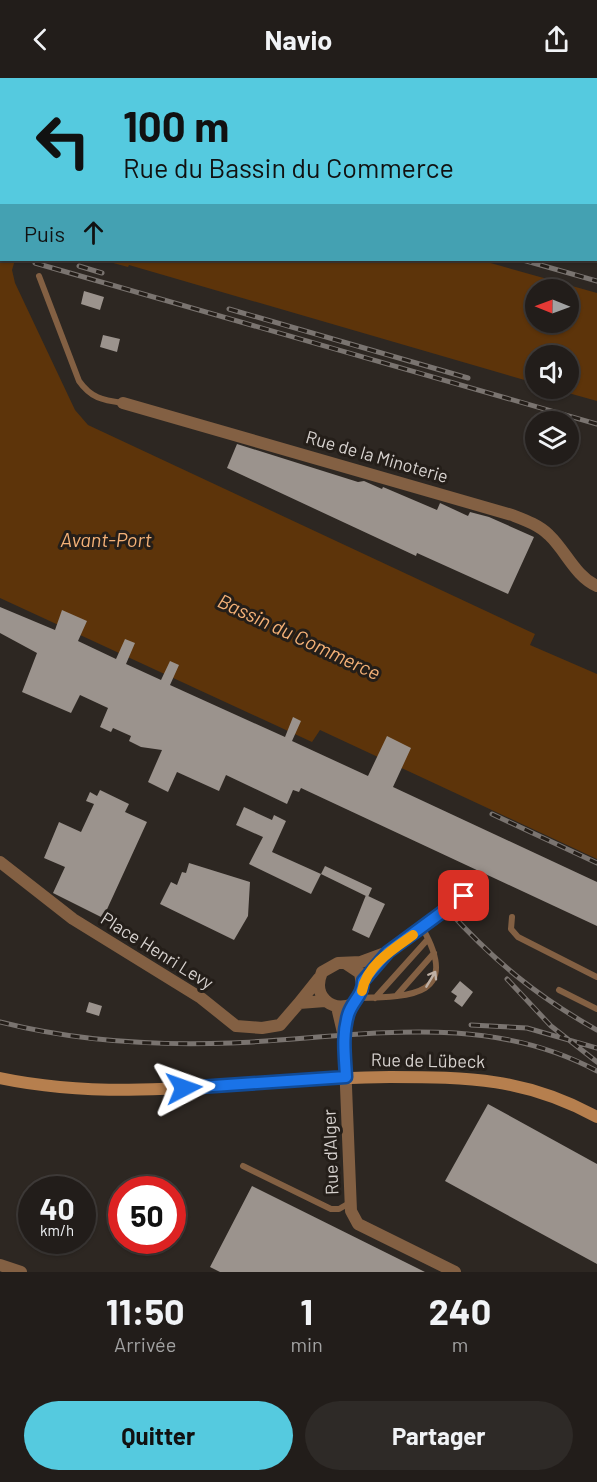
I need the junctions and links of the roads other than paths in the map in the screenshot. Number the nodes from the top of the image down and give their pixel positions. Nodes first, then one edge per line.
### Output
1 (39, 276) dead end
2 (123, 403) joint
3 (597, 586) edge
4 (0, 862) edge
5 (464, 896) dead end
6 (512, 917) dead end
7 (426, 934) junction
8 (388, 952) junction
9 (434, 953) junction
10 (345, 963) junction
11 (597, 977) edge
12 (319, 978) junction
13 (363, 981) junction
14 (559, 990) dead end
15 (397, 996) junction
16 (375, 998) junction
17 (325, 1001) junction
18 (356, 1001) junction
19 (299, 1003) junction
20 (337, 1007) junction
21 (597, 1009) edge
22 (344, 1037) junction
23 (346, 1077) junction
24 (0, 1078) edge
25 (597, 1117) edge
26 (243, 1166) dead end
27 (351, 1202) junction
28 (0, 1265) edge
29 (21, 1272) edge
30 (455, 1272) edge

1 - 2 lane
2 - 3 street, Rue de la Minoterie
4 - 19 street, Place Henri Levy
5 - 7 street
6 - 11 lane
7 - 8 street
7 - 9 lane
7 - 16 lane
8 - 10 street
8 - 13 street
9 - 15 lane
15 -> 9 lane
10 - 12 street
10 - 13 street
12 - 17 street
12 - 19 street, Place Henri Levy
13 - 18 street
14 - 21 lane
15 - 16 lane
16 - 18 lane
17 - 19 street
17 - 20 street
18 - 20 street
18 - 22 street
20 - 22 street
22 - 23 street, Rue d'Alger
23 - 24 main road, Rue de Lübeck
23 - 25 main road, Rue de Lübeck
23 - 27 street, Rue d'Alger
26 - 27 lane
27 - 30 street, Rue d'Alger
28 - 29 street

